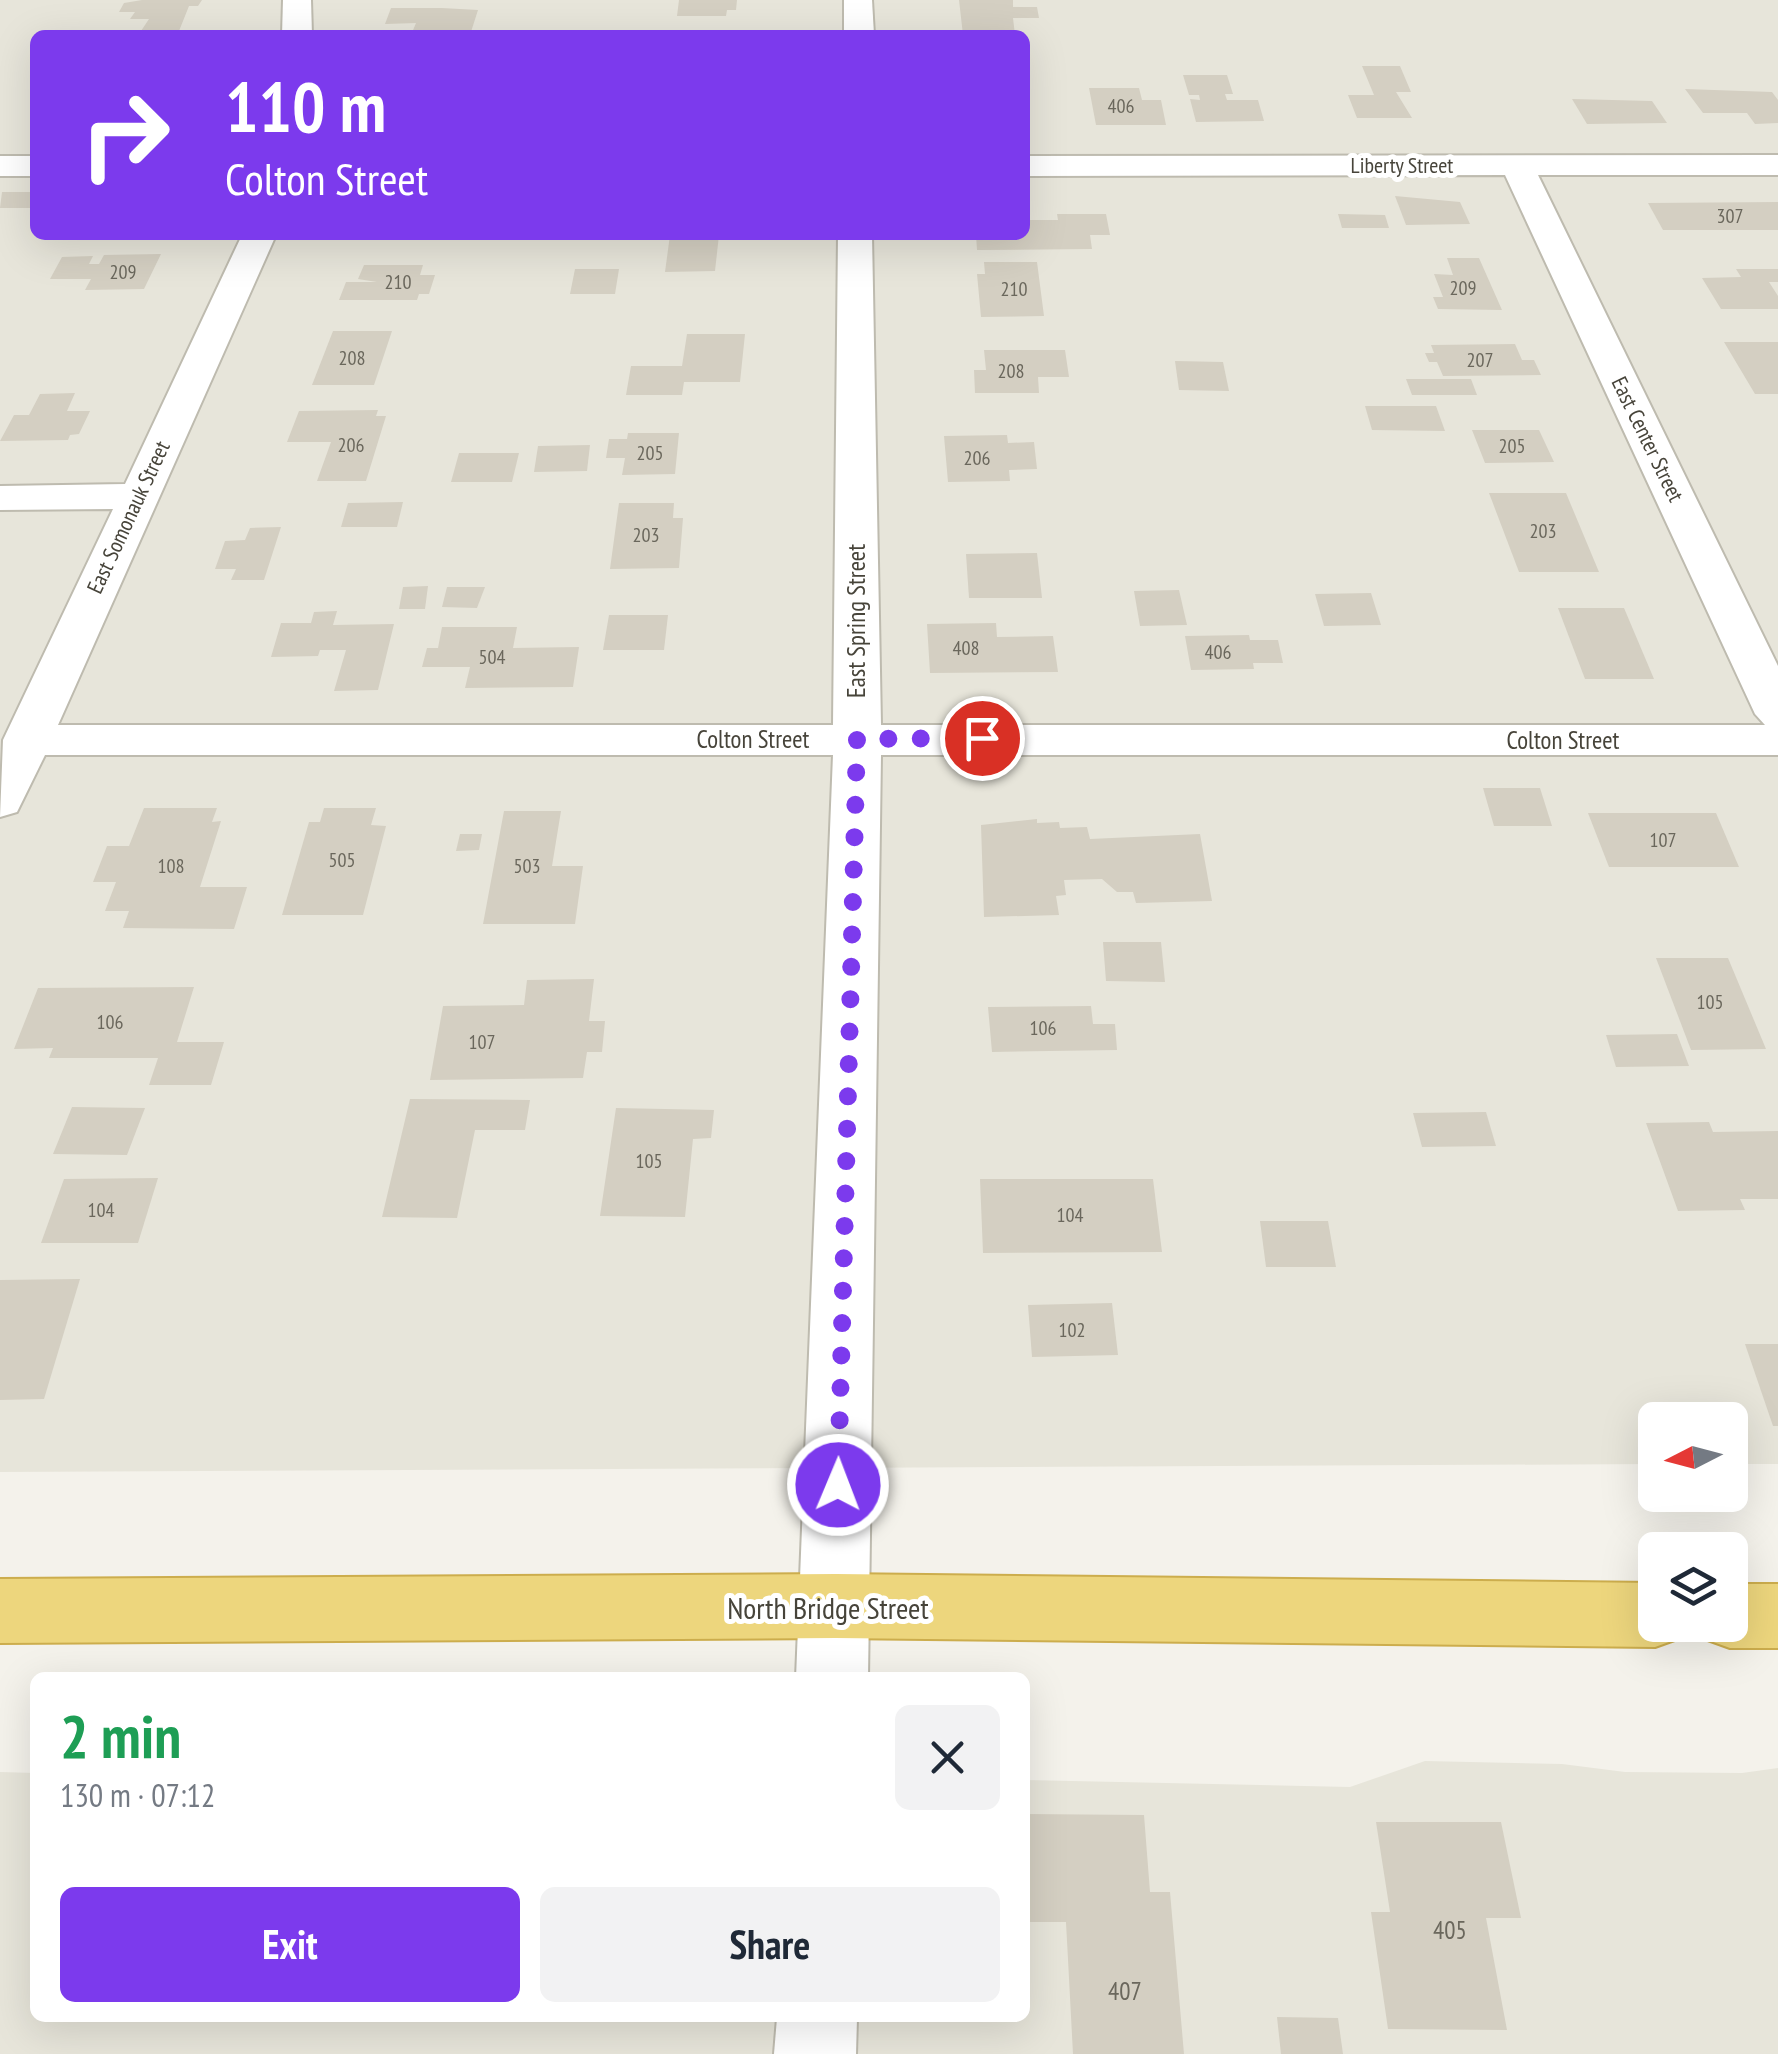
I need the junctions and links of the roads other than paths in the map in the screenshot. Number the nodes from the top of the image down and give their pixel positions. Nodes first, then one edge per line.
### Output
1 (298, 0) edge
2 (858, 0) edge
3 (297, 30) edge
4 (859, 30) edge
5 (0, 166) edge
6 (30, 166) edge
7 (1030, 166) edge
8 (1517, 166) junction
9 (1778, 166) edge
10 (257, 240) edge
11 (854, 240) edge
12 (137, 496) junction
13 (0, 498) edge
14 (1778, 714) edge
15 (857, 739) junction
16 (27, 740) junction
17 (1778, 740) edge
18 (0, 801) edge
19 (836, 1606) junction
20 (0, 1610) edge
21 (1638, 1615) edge
22 (1748, 1616) edge
23 (1778, 1616) edge
24 (832, 1672) edge
25 (817, 2022) edge
26 (815, 2054) edge

1 - 3 street
2 - 4 street
5 - 6 street
7 - 8 street, Liberty Street
8 - 9 street, Liberty Street
8 - 14 street, East Center Street
10 - 12 street, East Somonauk Street
11 - 15 street, East Spring Street
12 - 13 street
12 - 16 street, East Somonauk Street
15 - 16 street, Colton Street
15 - 17 street, Colton Street
15 - 19 street, East Spring Street
16 - 18 street, East Somonauk Street
19 - 20 highway, North Bridge Street
19 - 21 highway, North Bridge Street
19 - 24 street, East Spring Street
22 - 23 highway
25 - 26 street

